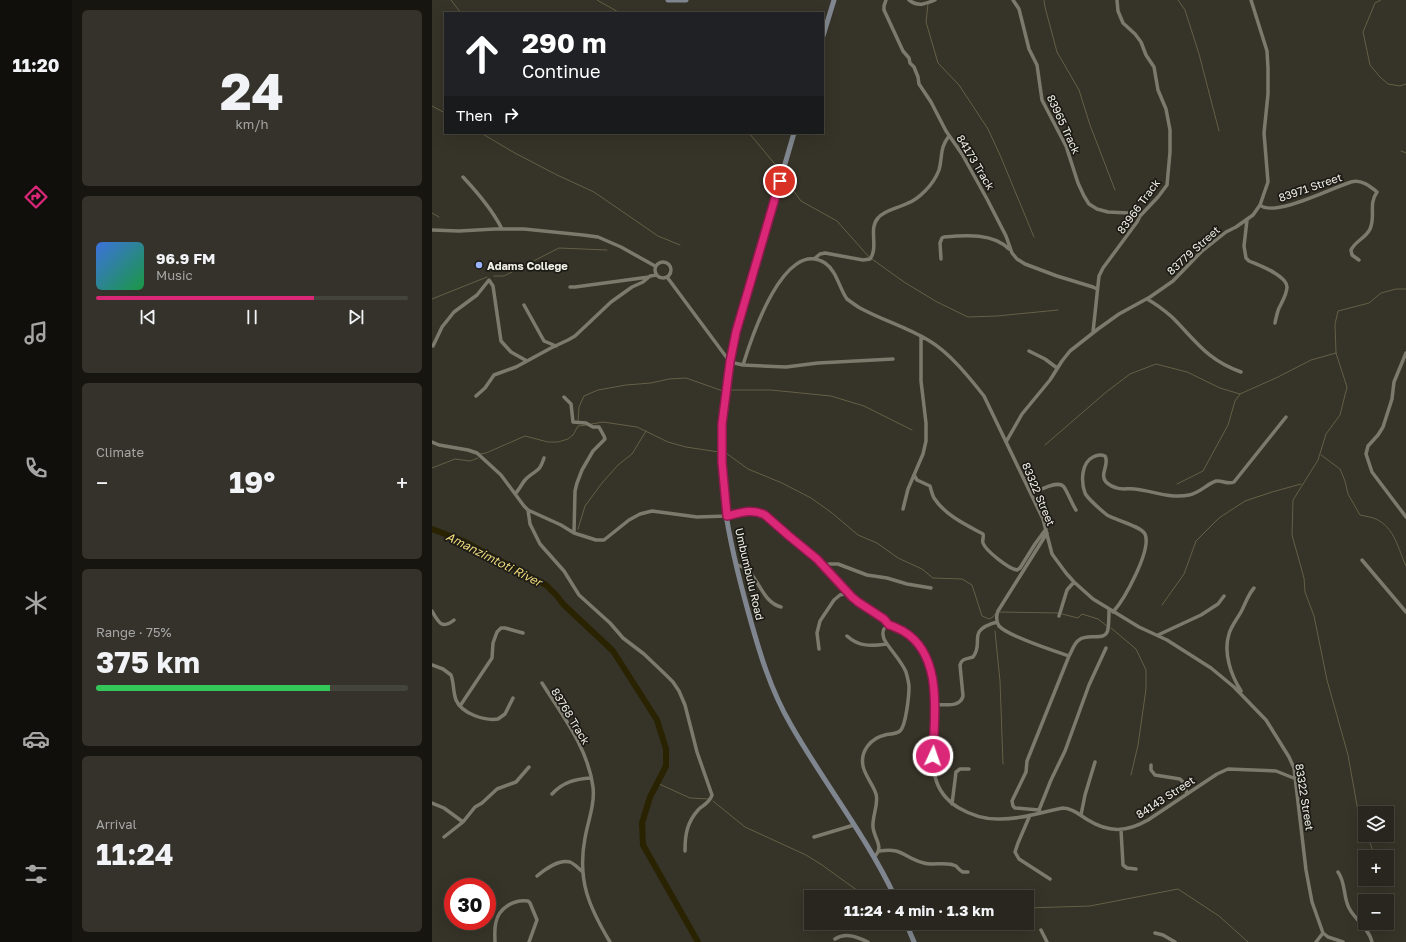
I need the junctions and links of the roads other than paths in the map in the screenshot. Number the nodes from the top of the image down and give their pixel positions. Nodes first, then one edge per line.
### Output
1 (668, 0) edge
2 (686, 0) edge
3 (834, 0) edge
4 (886, 0) edge
5 (909, 0) edge
6 (935, 0) edge
7 (1013, 0) edge
8 (1117, 0) edge
9 (1251, 0) edge
10 (824, 33) edge
11 (794, 134) edge
12 (949, 136) junction
13 (463, 177) dead end
14 (1260, 205) junction
15 (1140, 216) junction
16 (1247, 220) junction
17 (502, 229) junction
18 (432, 230) edge
19 (1010, 250) junction
20 (814, 259) junction
21 (941, 260) dead end
22 (1359, 260) dead end
23 (656, 266) junction
24 (656, 275) junction
25 (650, 276) junction
26 (667, 277) junction
27 (570, 287) dead end
28 (1097, 289) junction
29 (1147, 299) junction
30 (524, 305) dead end
31 (1275, 323) dead end
32 (1093, 332) junction
33 (921, 337) junction
34 (544, 341) junction
35 (433, 346) dead end
36 (556, 346) junction
37 (545, 351) junction
38 (1029, 351) dead end
39 (1406, 353) edge
40 (893, 359) dead end
41 (527, 360) junction
42 (730, 362) junction
43 (743, 365) junction
44 (1057, 368) junction
45 (1241, 372) dead end
46 (476, 396) dead end
47 (564, 397) dead end
48 (1286, 417) dead end
49 (432, 442) edge
50 (1006, 442) junction
51 (544, 458) dead end
52 (914, 475) junction
53 (515, 494) junction
54 (1031, 494) junction
55 (528, 509) junction
56 (903, 509) dead end
57 (1076, 510) dead end
58 (727, 516) junction
59 (1406, 517) edge
60 (1046, 531) junction
61 (574, 533) junction
62 (1362, 560) dead end
63 (737, 565) junction
64 (824, 566) junction
65 (1074, 582) junction
66 (931, 588) dead end
67 (1254, 588) dead end
68 (848, 593) junction
69 (1224, 596) dead end
70 (782, 607) dead end
71 (1109, 609) junction
72 (432, 611) edge
73 (1113, 612) junction
74 (1406, 612) edge
75 (1059, 616) dead end
76 (454, 620) dead end
77 (997, 622) junction
78 (889, 625) junction
79 (523, 633) dead end
80 (1158, 635) junction
81 (847, 636) dead end
82 (887, 644) junction
83 (1106, 648) dead end
84 (819, 649) dead end
85 (1069, 656) junction
86 (432, 665) edge
87 (542, 684) dead end
88 (1243, 695) junction
89 (513, 698) dead end
90 (936, 705) junction
91 (460, 706) junction
92 (1095, 762) dead end
93 (1151, 765) dead end
94 (529, 767) dead end
95 (969, 769) dead end
96 (591, 778) junction
97 (1296, 779) junction
98 (552, 794) dead end
99 (1187, 794) junction
100 (432, 803) edge
101 (952, 804) junction
102 (1040, 811) junction
103 (1030, 815) junction
104 (1081, 815) junction
105 (463, 822) junction
106 (854, 826) junction
107 (1121, 830) junction
108 (444, 837) dead end
109 (814, 837) dead end
110 (685, 851) dead end
111 (879, 851) junction
112 (874, 857) junction
113 (1136, 869) dead end
114 (583, 872) junction
115 (968, 872) dead end
116 (1338, 872) dead end
117 (537, 876) dead end
118 (1050, 879) dead end
119 (891, 890) edge
120 (909, 930) edge
121 (1041, 930) dead end
122 (1155, 933) dead end
123 (1323, 933) junction
124 (835, 939) dead end
125 (495, 942) edge
126 (530, 942) edge
127 (610, 942) edge
128 (868, 942) edge
129 (914, 942) edge
130 (1047, 942) edge
131 (1175, 942) edge
132 (1316, 942) edge
133 (1343, 942) edge
134 (1372, 942) edge

1 - 2 main road
3 - 10 main road
4 - 12 street, 84173 Track
5 - 6 street
7 - 15 street, 83965 Track
8 - 15 street, 83966 Track
9 - 14 street, 83779 Street
11 - 42 main road, Umbumbulu Road
12 - 19 street, 84173 Track
12 - 20 street
13 - 17 street
14 - 16 street, 83779 Street
14 - 22 street, 83971 Street
15 - 28 street, 83966 Track
16 - 29 street, 83779 Street
16 - 31 street
17 - 18 street
17 - 23 street
19 - 21 street
19 - 28 street, 84173 Track
20 - 33 street, 83322 Street
20 - 43 street
23 - 24 street
23 - 26 street
24 - 25 street
24 - 26 street
25 - 27 street
25 - 36 street
26 - 42 street
28 - 32 street, 83966 Track
29 - 32 street, 83779 Street
29 - 45 street
30 - 34 street
32 - 44 street, 83779 Street
33 - 50 street, 83322 Street
33 - 52 street
34 - 36 street
34 - 37 street
35 - 41 street
36 - 37 street
37 - 41 street
38 - 44 street
39 - 59 street
40 - 43 street
41 - 46 street
42 - 43 street
42 - 58 main road, Umbumbulu Road
44 - 50 street, 83779 Street
47 - 61 street
48 - 73 street
49 - 53 street
50 - 54 street, 83322 Street
51 - 53 street
52 - 56 street
52 - 60 street
53 - 55 street
54 - 57 street
54 - 60 street, 83322 Street
55 - 61 street
55 - 110 street
58 - 61 street, 84143 Street
58 - 63 main road, Umbumbulu Road
58 - 64 street, 84143 Street
60 - 65 street, 83322 Street
60 - 77 street
62 - 74 street
63 - 70 street
63 - 106 main road, Umbumbulu Road
64 - 66 street
64 - 68 street, 84143 Street
65 - 71 street, 83322 Street
65 - 75 street
67 - 88 street
68 - 78 street, 84143 Street
68 - 84 street
69 - 80 street
71 - 73 street, 83322 Street
71 - 85 street
72 - 76 street
73 - 80 street, 83322 Street
77 - 85 street
77 - 90 street
78 - 82 street
78 - 90 street, 84143 Street
79 - 91 street
80 - 88 street, 83322 Street
81 - 82 street
82 - 111 street
83 - 102 street
85 - 102 street
86 - 91 street
87 - 96 street, 83768 Track
88 - 97 street, 83322 Street
89 - 91 street
90 - 101 street, 84143 Street
92 - 104 street
93 - 99 street
94 - 105 street
95 - 101 street
96 - 98 street
96 - 114 street, 83768 Track
97 - 99 street, 84143 Street
97 - 123 street, 83322 Street
99 - 107 street, 84143 Street
100 - 105 street
101 - 103 street, 84143 Street
102 - 103 street, 84143 Street
102 - 104 street, 84143 Street
103 - 118 street
104 - 107 street, 84143 Street
105 - 108 street
106 - 109 street
106 - 112 main road, Umbumbulu Road
107 - 113 street
111 - 112 street
111 - 115 street
112 - 119 main road, Umbumbulu Road
114 - 117 street
114 - 127 street, 83768 Track
116 - 134 street
120 - 129 main road
121 - 130 street
122 - 131 street
123 - 132 street
123 - 133 street
124 - 128 street
125 - 126 street

